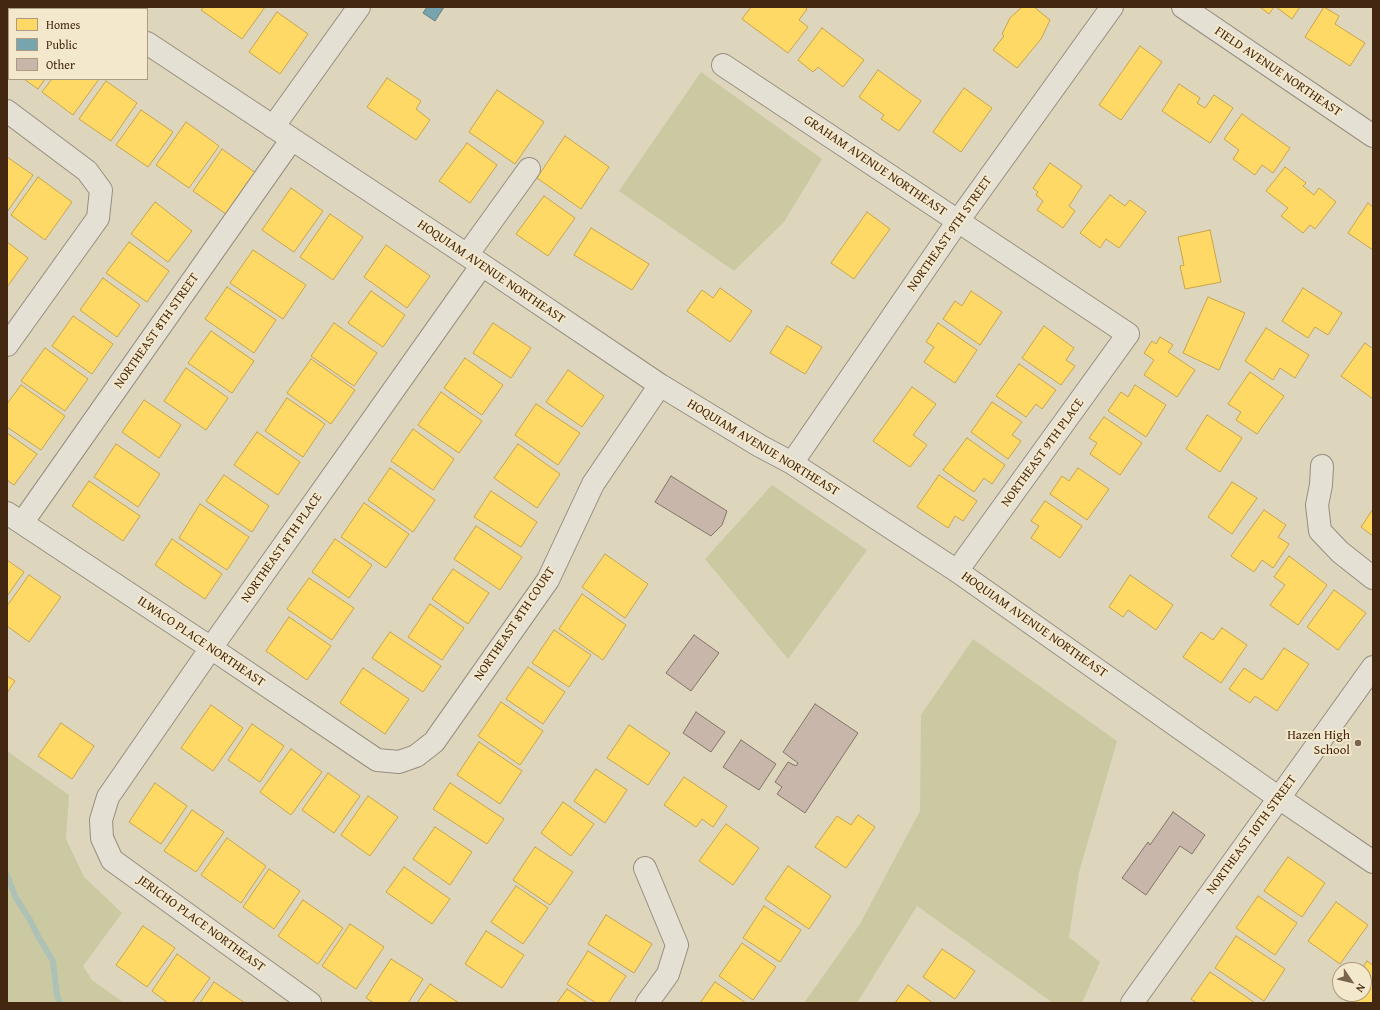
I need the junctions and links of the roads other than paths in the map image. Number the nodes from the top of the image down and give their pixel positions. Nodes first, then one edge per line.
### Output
1 (359, 7) edge
2 (1112, 7) edge
3 (1183, 7) edge
4 (148, 44) edge
5 (723, 65) dead end
6 (7, 111) edge
7 (273, 127) junction
8 (1373, 136) edge
9 (292, 139) junction
10 (529, 169) dead end
11 (958, 221) junction
12 (474, 260) junction
13 (1128, 334) joint
14 (7, 345) edge
15 (660, 386) junction
16 (792, 463) junction
17 (1322, 466) dead end
18 (14, 518) edge
19 (958, 571) junction
20 (1373, 578) edge
21 (212, 648) junction
22 (1373, 666) edge
23 (399, 762) joint
24 (1279, 798) junction
25 (102, 838) joint
26 (1373, 862) edge
27 (645, 868) dead end
28 (310, 1003) edge
29 (647, 1003) edge
30 (1132, 1003) edge

1 - 7 street
2 - 11 street, NORTHEAST 9TH STREET
3 - 8 street, FIELD AVENUE NORTHEAST
4 - 7 street, HOQUIAM AVENUE NORTHEAST
5 - 11 street, GRAHAM AVENUE NORTHEAST
6 - 14 street
7 - 9 street, HOQUIAM AVENUE NORTHEAST
9 - 12 street, HOQUIAM AVENUE NORTHEAST
9 - 18 street, NORTHEAST 8TH STREET
10 - 12 street, NORTHEAST 8TH PLACE
11 - 13 street, GRAHAM AVENUE NORTHEAST
11 - 16 street, NORTHEAST 9TH STREET
12 - 15 street, HOQUIAM AVENUE NORTHEAST
12 - 21 street, NORTHEAST 8TH PLACE
13 - 19 street, NORTHEAST 9TH PLACE
15 - 16 street, HOQUIAM AVENUE NORTHEAST
15 - 23 street, NORTHEAST 8TH COURT
16 - 19 street, HOQUIAM AVENUE NORTHEAST
17 - 20 street
18 - 21 street, ILWACO PLACE NORTHEAST
19 - 24 street, HOQUIAM AVENUE NORTHEAST
21 - 23 street, ILWACO PLACE NORTHEAST
21 - 25 street, NORTHEAST 8TH PLACE
22 - 24 street, NORTHEAST 10TH STREET
24 - 26 street, HOQUIAM AVENUE NORTHEAST
24 - 30 street, NORTHEAST 10TH STREET
25 - 28 street, JERICHO PLACE NORTHEAST
27 - 29 street

